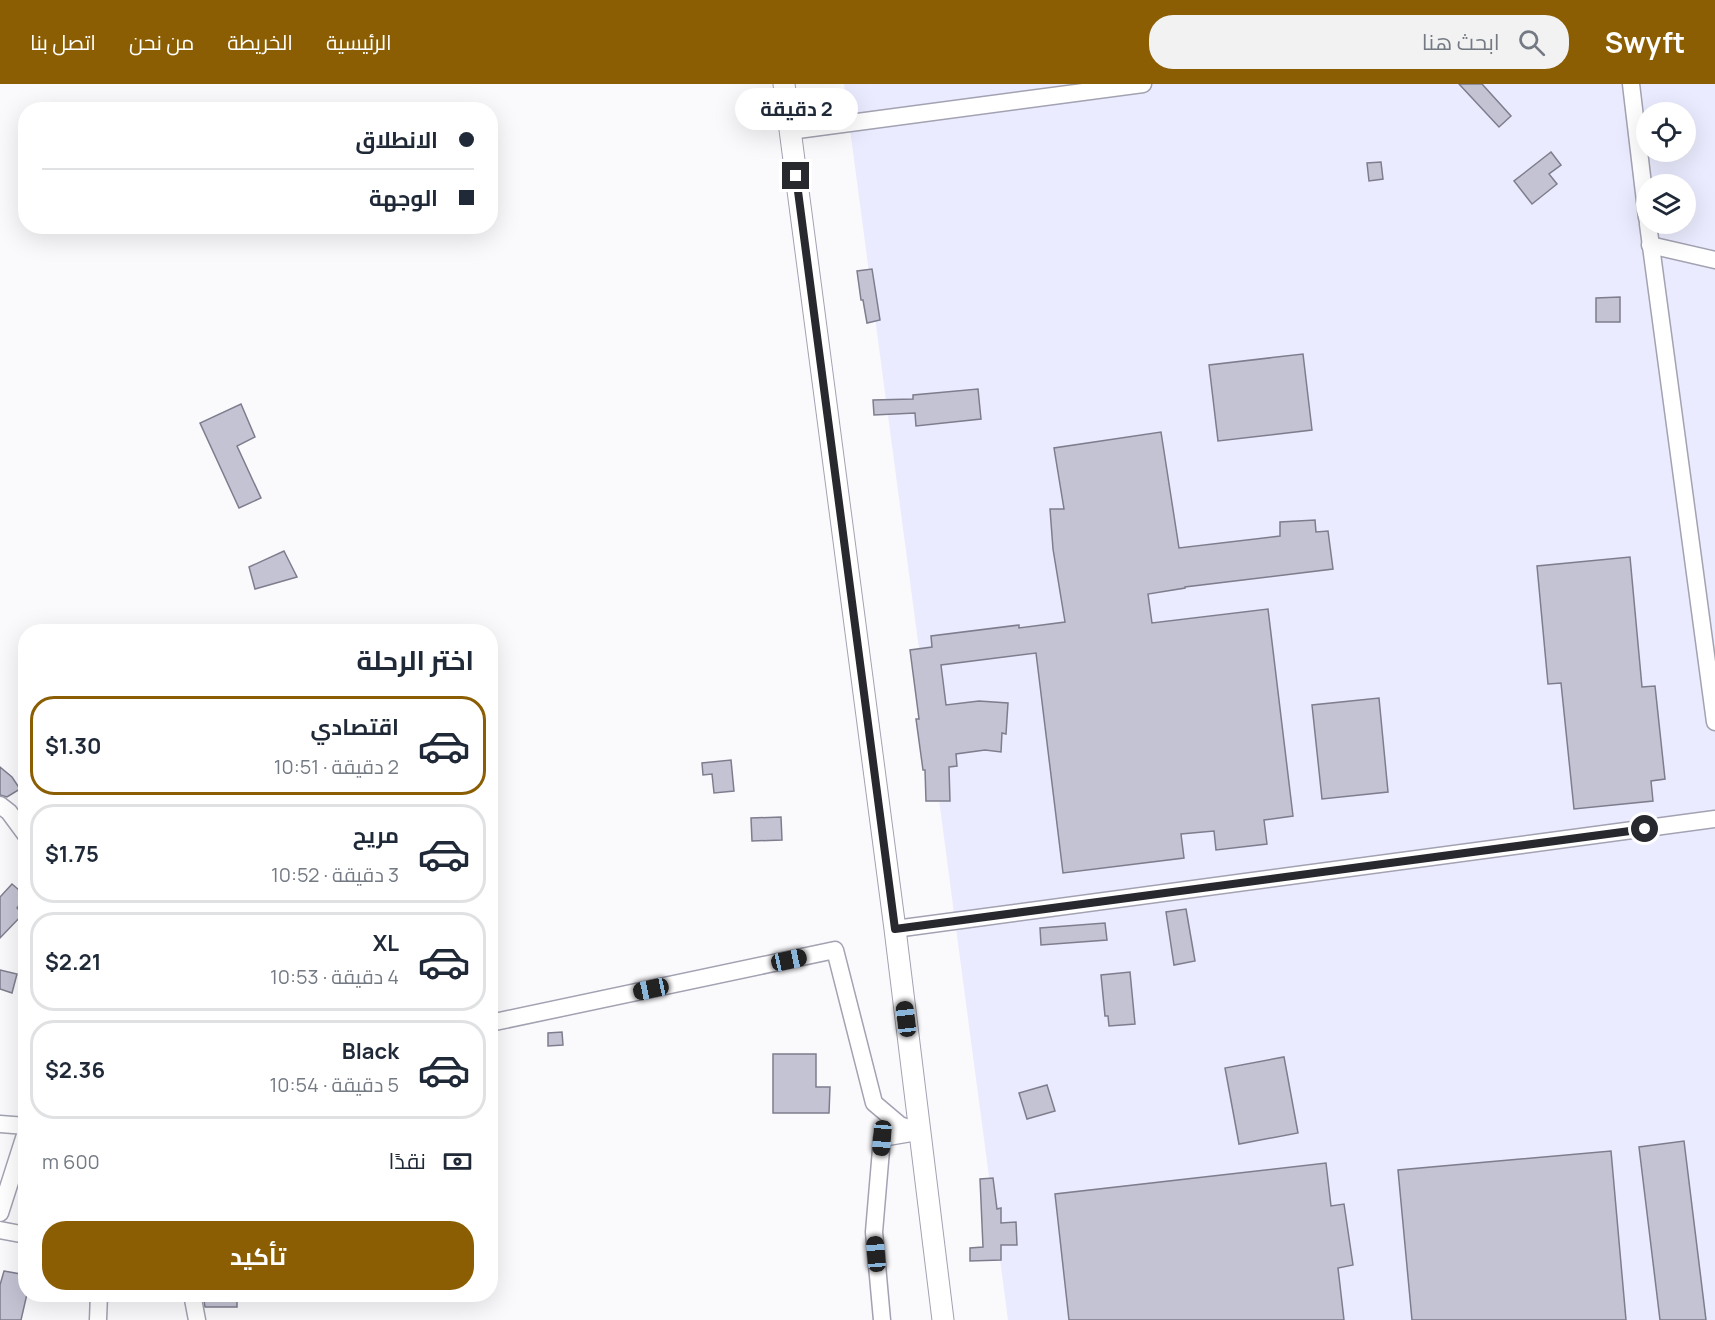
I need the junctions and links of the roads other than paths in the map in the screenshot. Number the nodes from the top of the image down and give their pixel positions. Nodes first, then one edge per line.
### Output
1 (784, 84) edge
2 (1143, 84) edge
3 (1631, 84) edge
4 (790, 131) junction
5 (1642, 174) edge
6 (1649, 234) edge
7 (1650, 245) junction
8 (1715, 260) edge
9 (1715, 722) edge
10 (0, 805) edge
11 (1715, 819) edge
12 (18, 824) edge
13 (895, 929) junction
14 (498, 1021) edge
15 (0, 1124) edge
16 (18, 1125) edge
17 (920, 1132) junction
18 (18, 1157) edge
19 (0, 1213) edge
20 (0, 1230) edge
21 (18, 1233) edge
22 (99, 1302) edge
23 (193, 1302) edge
24 (98, 1320) edge
25 (196, 1320) edge
26 (882, 1320) edge
27 (943, 1320) edge

1 - 4 street
2 - 4 street
3 - 5 street
4 - 13 street
6 - 7 street
7 - 8 street
7 - 9 street
10 - 12 street
11 - 13 street
13 - 17 street
14 - 17 street
15 - 16 street
17 - 26 street
17 - 27 street
18 - 19 street
20 - 21 street
22 - 24 street
23 - 25 street

